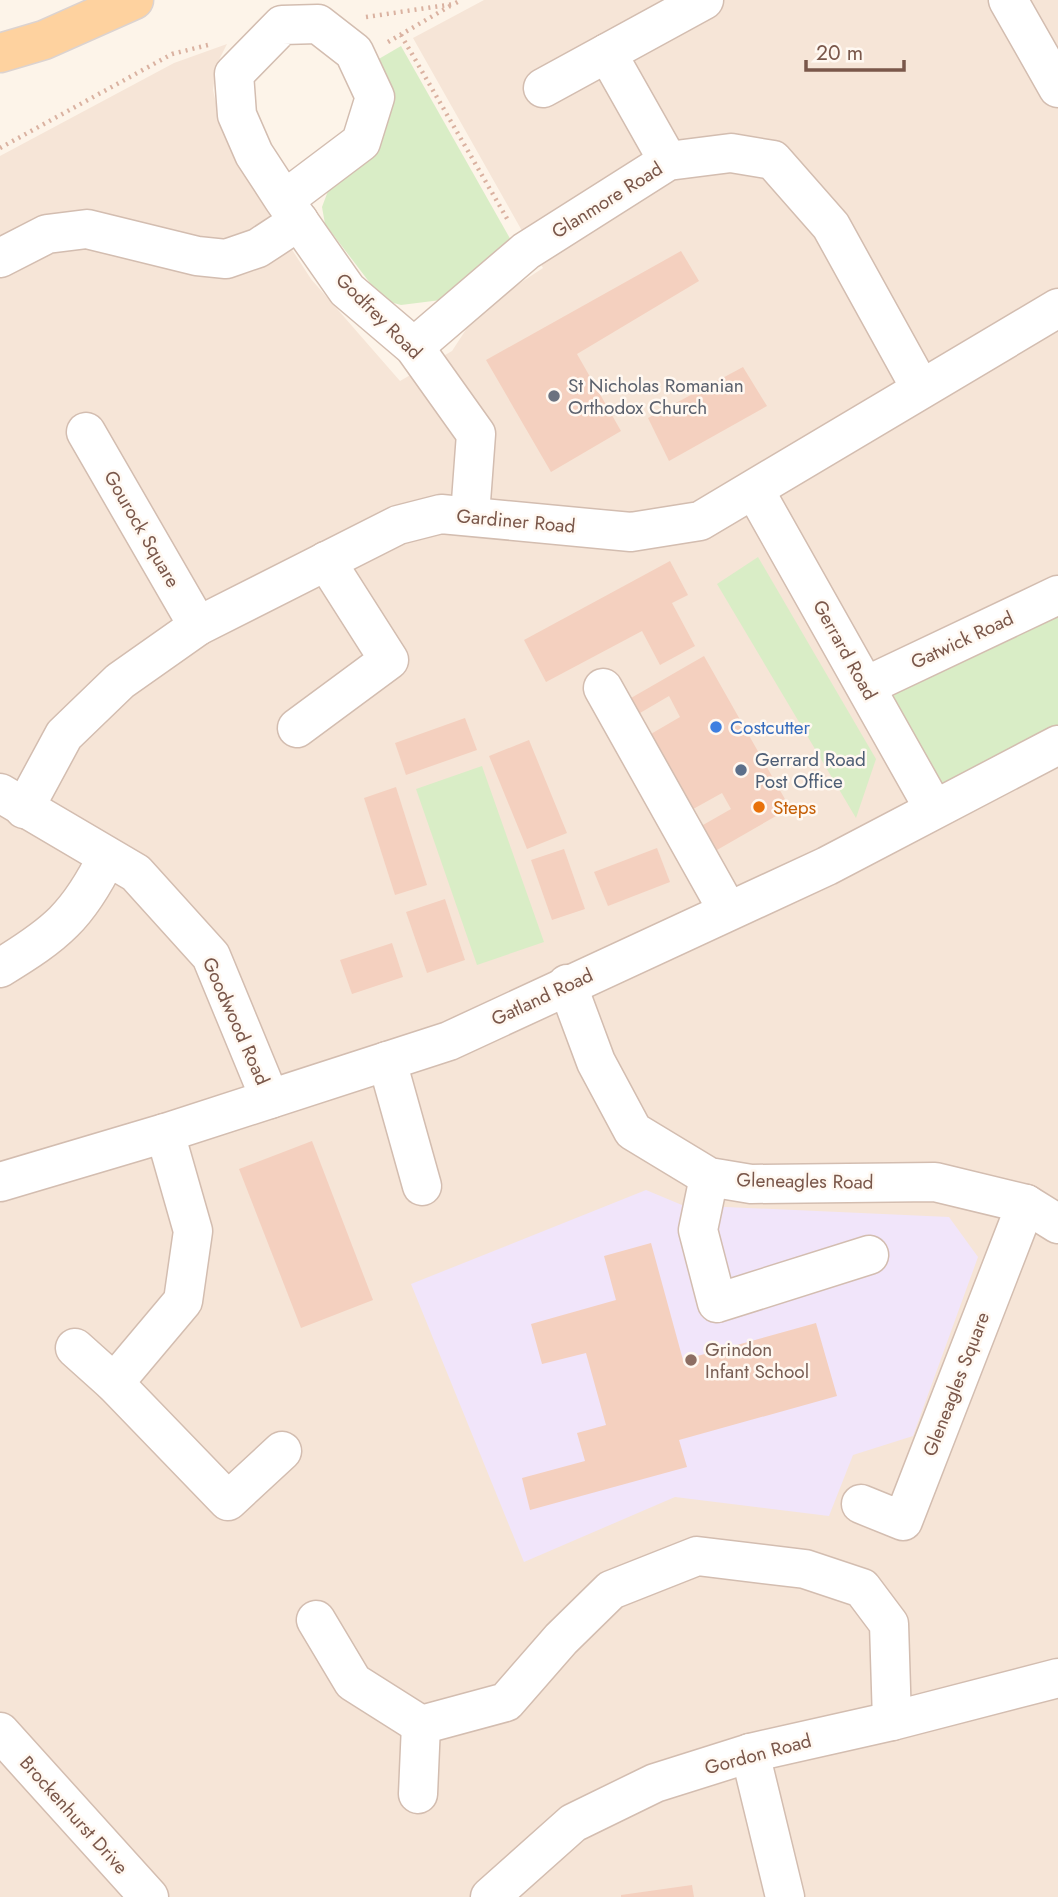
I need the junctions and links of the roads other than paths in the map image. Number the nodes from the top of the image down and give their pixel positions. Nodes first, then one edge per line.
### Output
1 (134, 0) edge
2 (704, 0) edge
3 (1009, 0) edge
4 (0, 53) edge
5 (607, 53) junction
6 (543, 88) dead end
7 (1058, 88) edge
8 (668, 161) junction
9 (291, 211) junction
10 (0, 258) edge
11 (1058, 308) edge
12 (415, 347) junction
13 (921, 389) junction
14 (86, 432) dead end
15 (755, 491) junction
16 (470, 515) junction
17 (326, 561) junction
18 (1058, 595) edge
19 (198, 626) junction
20 (866, 686) junction
21 (603, 688) dead end
22 (297, 728) dead end
23 (1058, 745) edge
24 (12, 801) edge
25 (934, 809) junction
26 (107, 856) junction
27 (728, 911) junction
28 (0, 968) edge
29 (567, 984) junction
30 (387, 1061) junction
31 (270, 1099) junction
32 (165, 1133) junction
33 (709, 1177) junction
34 (0, 1182) edge
35 (422, 1186) dead end
36 (1026, 1204) junction
37 (1058, 1224) edge
38 (869, 1255) dead end
39 (75, 1348) dead end
40 (114, 1383) junction
41 (282, 1451) dead end
42 (861, 1504) dead end
43 (316, 1620) dead end
44 (1058, 1678) edge
45 (892, 1721) junction
46 (421, 1725) junction
47 (0, 1732) edge
48 (750, 1752) junction
49 (418, 1794) dead end
50 (149, 1897) edge
51 (490, 1897) edge
52 (785, 1897) edge

1 - 4 main road
2 - 5 street
3 - 7 street
5 - 6 street
5 - 8 street
8 - 12 street, Glanmore Road
8 - 13 street, Glanmore Road
9 - 9 street, Godfrey Road
9 - 10 street
9 - 12 street, Godfrey Road
11 - 13 street, Gardiner Road
12 - 16 street, Godfrey Road
13 - 15 street, Gardiner Road
14 - 19 street, Gourock Square
15 - 16 street, Gardiner Road
15 - 20 street, Gerrard Road
16 - 17 street, Gardiner Road
17 - 19 street, Gardiner Road
17 - 22 street
18 - 20 street, Gatwick Road
19 - 24 street, Gardiner Road
20 - 25 street, Gerrard Road
21 - 27 street
23 - 25 street, Gatland Road
24 - 26 street, Goodwood Road
25 - 27 street, Gatland Road
26 - 28 street
26 - 31 street, Goodwood Road
27 - 29 street, Gatland Road
29 - 30 street, Gatland Road
29 - 33 street, Gleneagles Road
30 - 31 street, Gatland Road
30 - 35 street
31 - 32 street, Gatland Road
32 - 34 street, Gatland Road
32 - 40 street
33 - 36 street, Gleneagles Road
33 - 38 street
36 - 37 street, Gleneagles Road
36 - 42 street, Gleneagles Square
39 - 40 street
40 - 41 street
43 - 46 street
44 - 45 street, Gordon Road
45 - 46 street
45 - 48 street, Gordon Road
46 - 49 street
47 - 50 street, Brockenhurst Drive
48 - 51 street, Gordon Road
48 - 52 street

